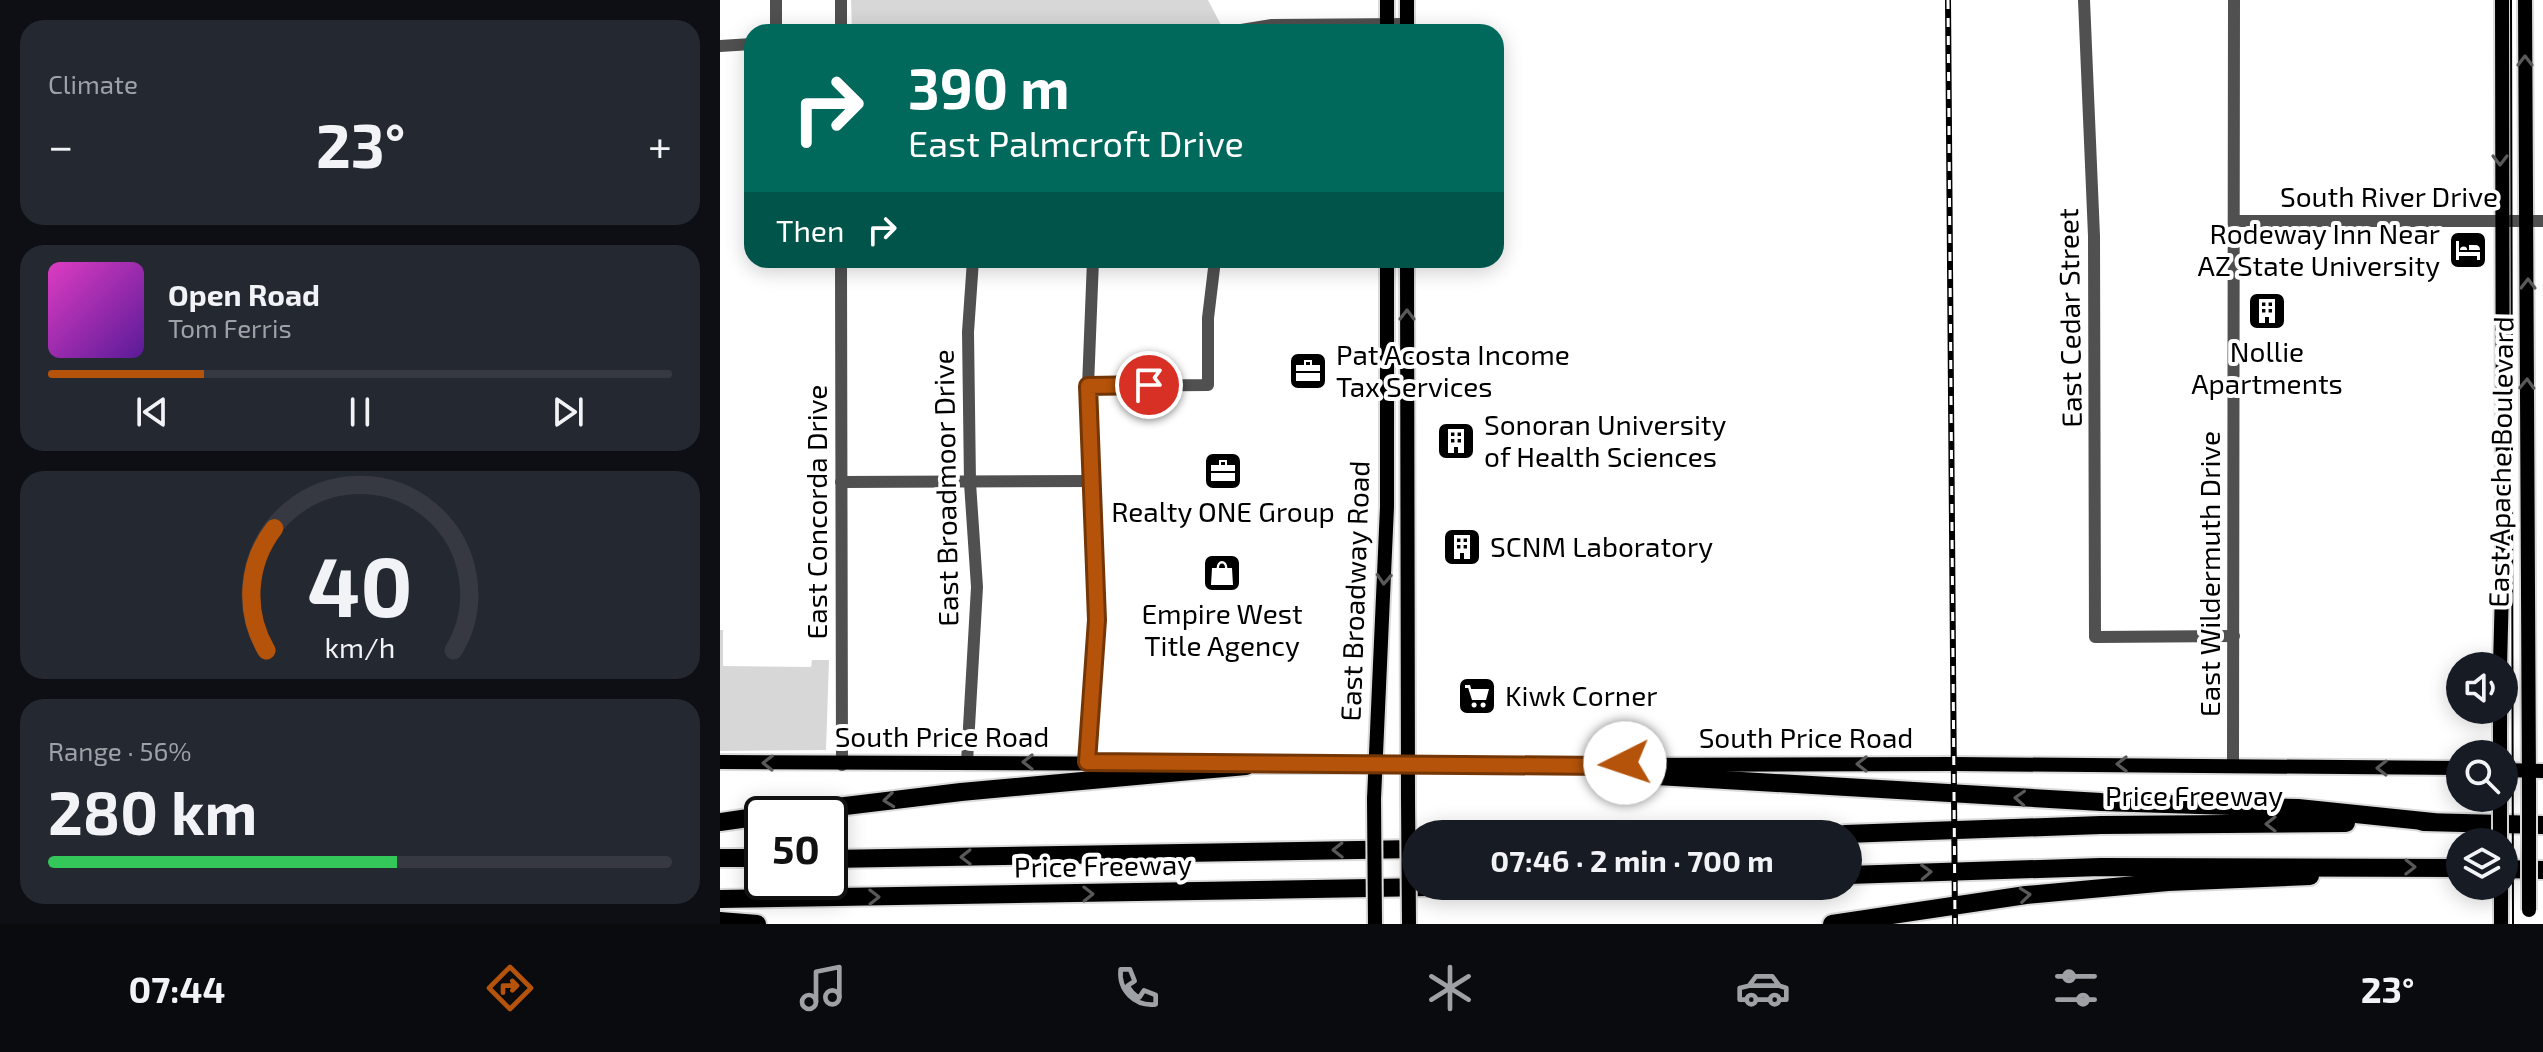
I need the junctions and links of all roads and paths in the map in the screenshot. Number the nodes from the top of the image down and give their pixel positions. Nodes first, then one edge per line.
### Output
1 (776, 0) edge
2 (841, 0) edge
3 (1387, 0) edge
4 (1407, 0) edge
5 (2084, 0) edge
6 (2234, 0) edge
7 (2502, 0) edge
8 (2525, 0) edge
9 (776, 24) edge
10 (841, 24) edge
11 (1387, 24) edge
12 (1407, 24) edge
13 (744, 44) edge
14 (720, 46) edge
15 (2235, 221) junction
16 (2536, 221) edge
17 (2500, 222) junction
18 (841, 268) edge
19 (972, 268) edge
20 (1093, 268) edge
21 (1214, 268) edge
22 (1387, 268) edge
23 (1407, 268) edge
24 (1386, 371) junction
25 (1407, 371) junction
26 (1088, 386) junction
27 (1090, 481) junction
28 (841, 482) junction
29 (970, 483) junction
30 (1387, 507) junction
31 (1407, 507) junction
32 (2234, 636) junction
33 (2500, 652) edge
34 (720, 762) edge
35 (967, 762) junction
36 (1087, 762) junction
37 (1374, 764) junction
38 (1408, 764) junction
39 (842, 765) junction
40 (2233, 765) junction
41 (1246, 766) junction
42 (1607, 766) junction
43 (2446, 768) edge
44 (2536, 771) edge
45 (848, 806) edge
46 (744, 819) edge
47 (720, 822) edge
48 (2433, 822) junction
49 (2543, 825) edge
50 (1862, 833) edge
51 (1402, 849) edge
52 (720, 858) edge
53 (744, 858) edge
54 (848, 859) edge
55 (2360, 866) junction
56 (2446, 868) edge
57 (2518, 869) edge
58 (2543, 870) edge
59 (1862, 875) edge
60 (1402, 887) edge
61 (720, 899) edge
62 (2530, 917) edge
63 (720, 921) edge
64 (757, 924) edge
65 (1375, 924) edge
66 (1409, 924) edge
67 (1832, 924) edge

1 - 9 street
2 - 10 street
3 - 11 main road
4 - 12 main road
5 - 32 street, East Cedar Street
6 - 15 street, East Wildermuth Drive
7 -> 17 main road, East Apache Boulevard
16 -> 8 main road, East Apache Boulevard
13 - 14 street
15 - 17 street, South River Drive
15 - 32 street, East Wildermuth Drive
16 - 17 street, South River Drive
44 -> 16 main road, East Apache Boulevard
17 - 33 main road, East Apache Boulevard
18 - 28 street, East Concorda Drive
19 - 29 street, East Broadmoor Drive
20 - 26 street
21 - 26 street
22 - 24 main road, East Broadway Road
25 -> 23 main road, East Broadway Road
24 - 25 main road
24 - 30 main road, East Broadway Road
25 - 31 main road, East Broadway Road
26 - 27 street
27 - 29 street
27 - 36 street
28 - 29 street
28 - 39 street, East Concorda Drive
29 - 35 street, East Broadmoor Drive
30 - 31 main road
30 -> 37 main road, East Broadway Road
31 - 38 main road, East Broadway Road
32 - 40 street, East Wildermuth Drive
39 -> 34 main road, South Price Road
36 -> 35 main road, South Price Road
35 - 39 main road, South Price Road
36 - 41 main road, South Price Road
37 - 38 main road, South Price Road
37 - 41 main road, South Price Road
37 - 65 main road, East Broadway Road, bridge
38 - 42 main road, South Price Road
38 - 66 main road, East Broadway Road, bridge
40 -> 42 main road, South Price Road
43 -> 40 main road, South Price Road
41 -> 45 highway
48 -> 42 highway
44 - 62 main road, East Apache Boulevard, bridge
46 - 47 highway
48 - 49 highway, Price Freeway
48 -> 50 highway, Price Freeway
51 -> 54 highway, Price Freeway
52 - 53 highway
55 -> 56 highway
59 -> 55 highway
67 -> 55 highway
57 - 58 highway
61 -> 60 highway, Price Freeway
63 - 64 highway

